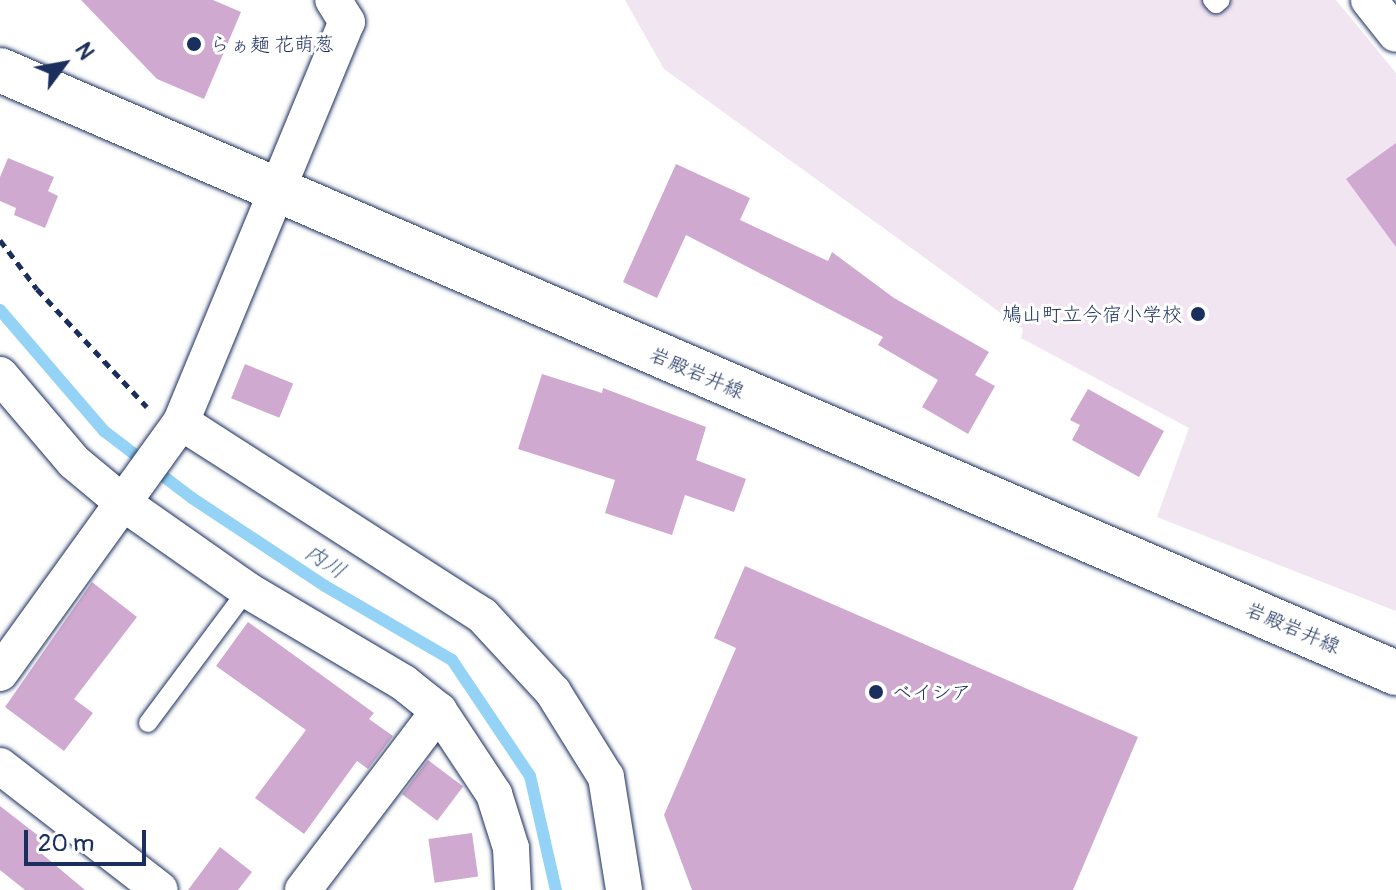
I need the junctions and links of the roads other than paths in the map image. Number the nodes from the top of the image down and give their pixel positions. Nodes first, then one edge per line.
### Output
1 (333, 0) edge
2 (1212, 0) edge
3 (1221, 0) edge
4 (1369, 0) edge
5 (1396, 34) edge
6 (0, 70) edge
7 (276, 192) junction
8 (0, 375) edge
9 (181, 422) junction
10 (122, 502) junction
11 (247, 590) junction
12 (0, 673) edge
13 (1396, 673) edge
14 (439, 711) junction
15 (148, 723) dead end
16 (0, 766) edge
17 (160, 890) edge
18 (303, 890) edge
19 (513, 890) edge
20 (624, 890) edge

1 - 7 street
2 - 3 lane
4 - 5 street
6 - 7 main road, 岩殿岩井線
7 - 9 street
7 - 13 main road, 岩殿岩井線
8 - 10 street
9 - 10 street
9 - 20 street
10 - 11 street
10 - 12 street
11 - 14 street
11 - 15 lane
14 - 18 street
14 - 19 street
16 - 17 street

